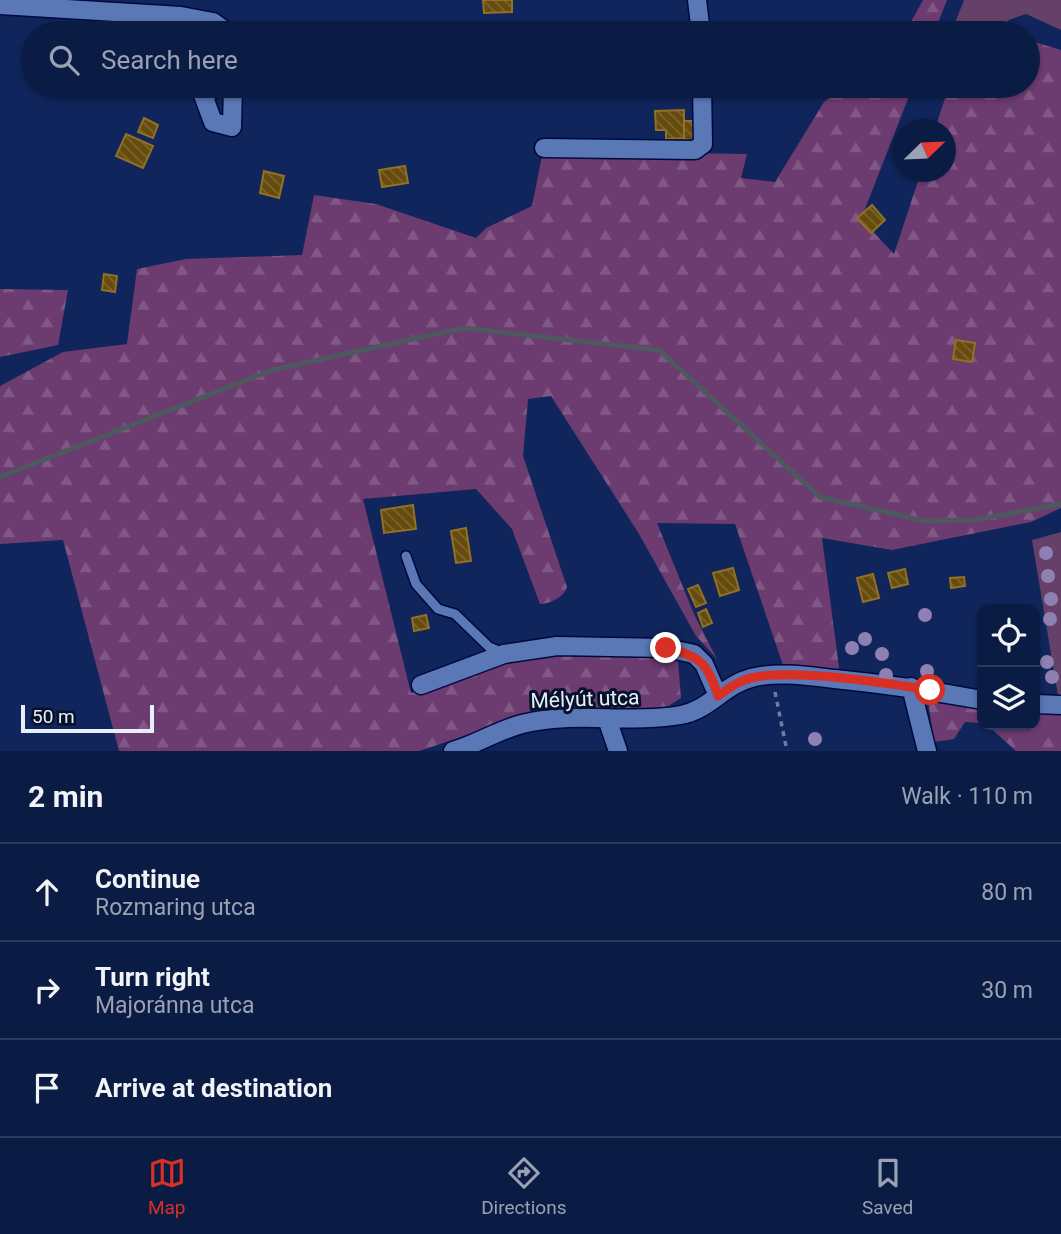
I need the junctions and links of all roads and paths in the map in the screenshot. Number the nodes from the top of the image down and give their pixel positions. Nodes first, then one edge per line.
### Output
1 (697, 0) edge
2 (0, 5) edge
3 (208, 21) edge
4 (700, 21) edge
5 (205, 98) edge
6 (233, 98) edge
7 (702, 98) edge
8 (544, 148) dead end
9 (406, 556) dead end
10 (504, 654) junction
11 (772, 676) junction
12 (421, 685) dead end
13 (911, 687) junction
14 (718, 696) junction
15 (977, 699) edge
16 (1040, 704) edge
17 (1061, 705) edge
18 (607, 719) junction
19 (453, 751) edge
20 (618, 751) edge
21 (787, 751) edge
22 (927, 751) edge

1 - 4 street
2 - 3 street
5 - 6 street
7 - 8 street
9 - 10 lane
10 - 12 street
10 - 14 street
11 - 13 street, Mélyút utca
11 - 14 street, Mélyút utca
11 - 21 path
13 - 15 street, Mélyút utca
13 - 22 street
14 - 18 street, Mélyút utca
16 - 17 street
18 - 19 street, Mélyút utca
18 - 20 street

